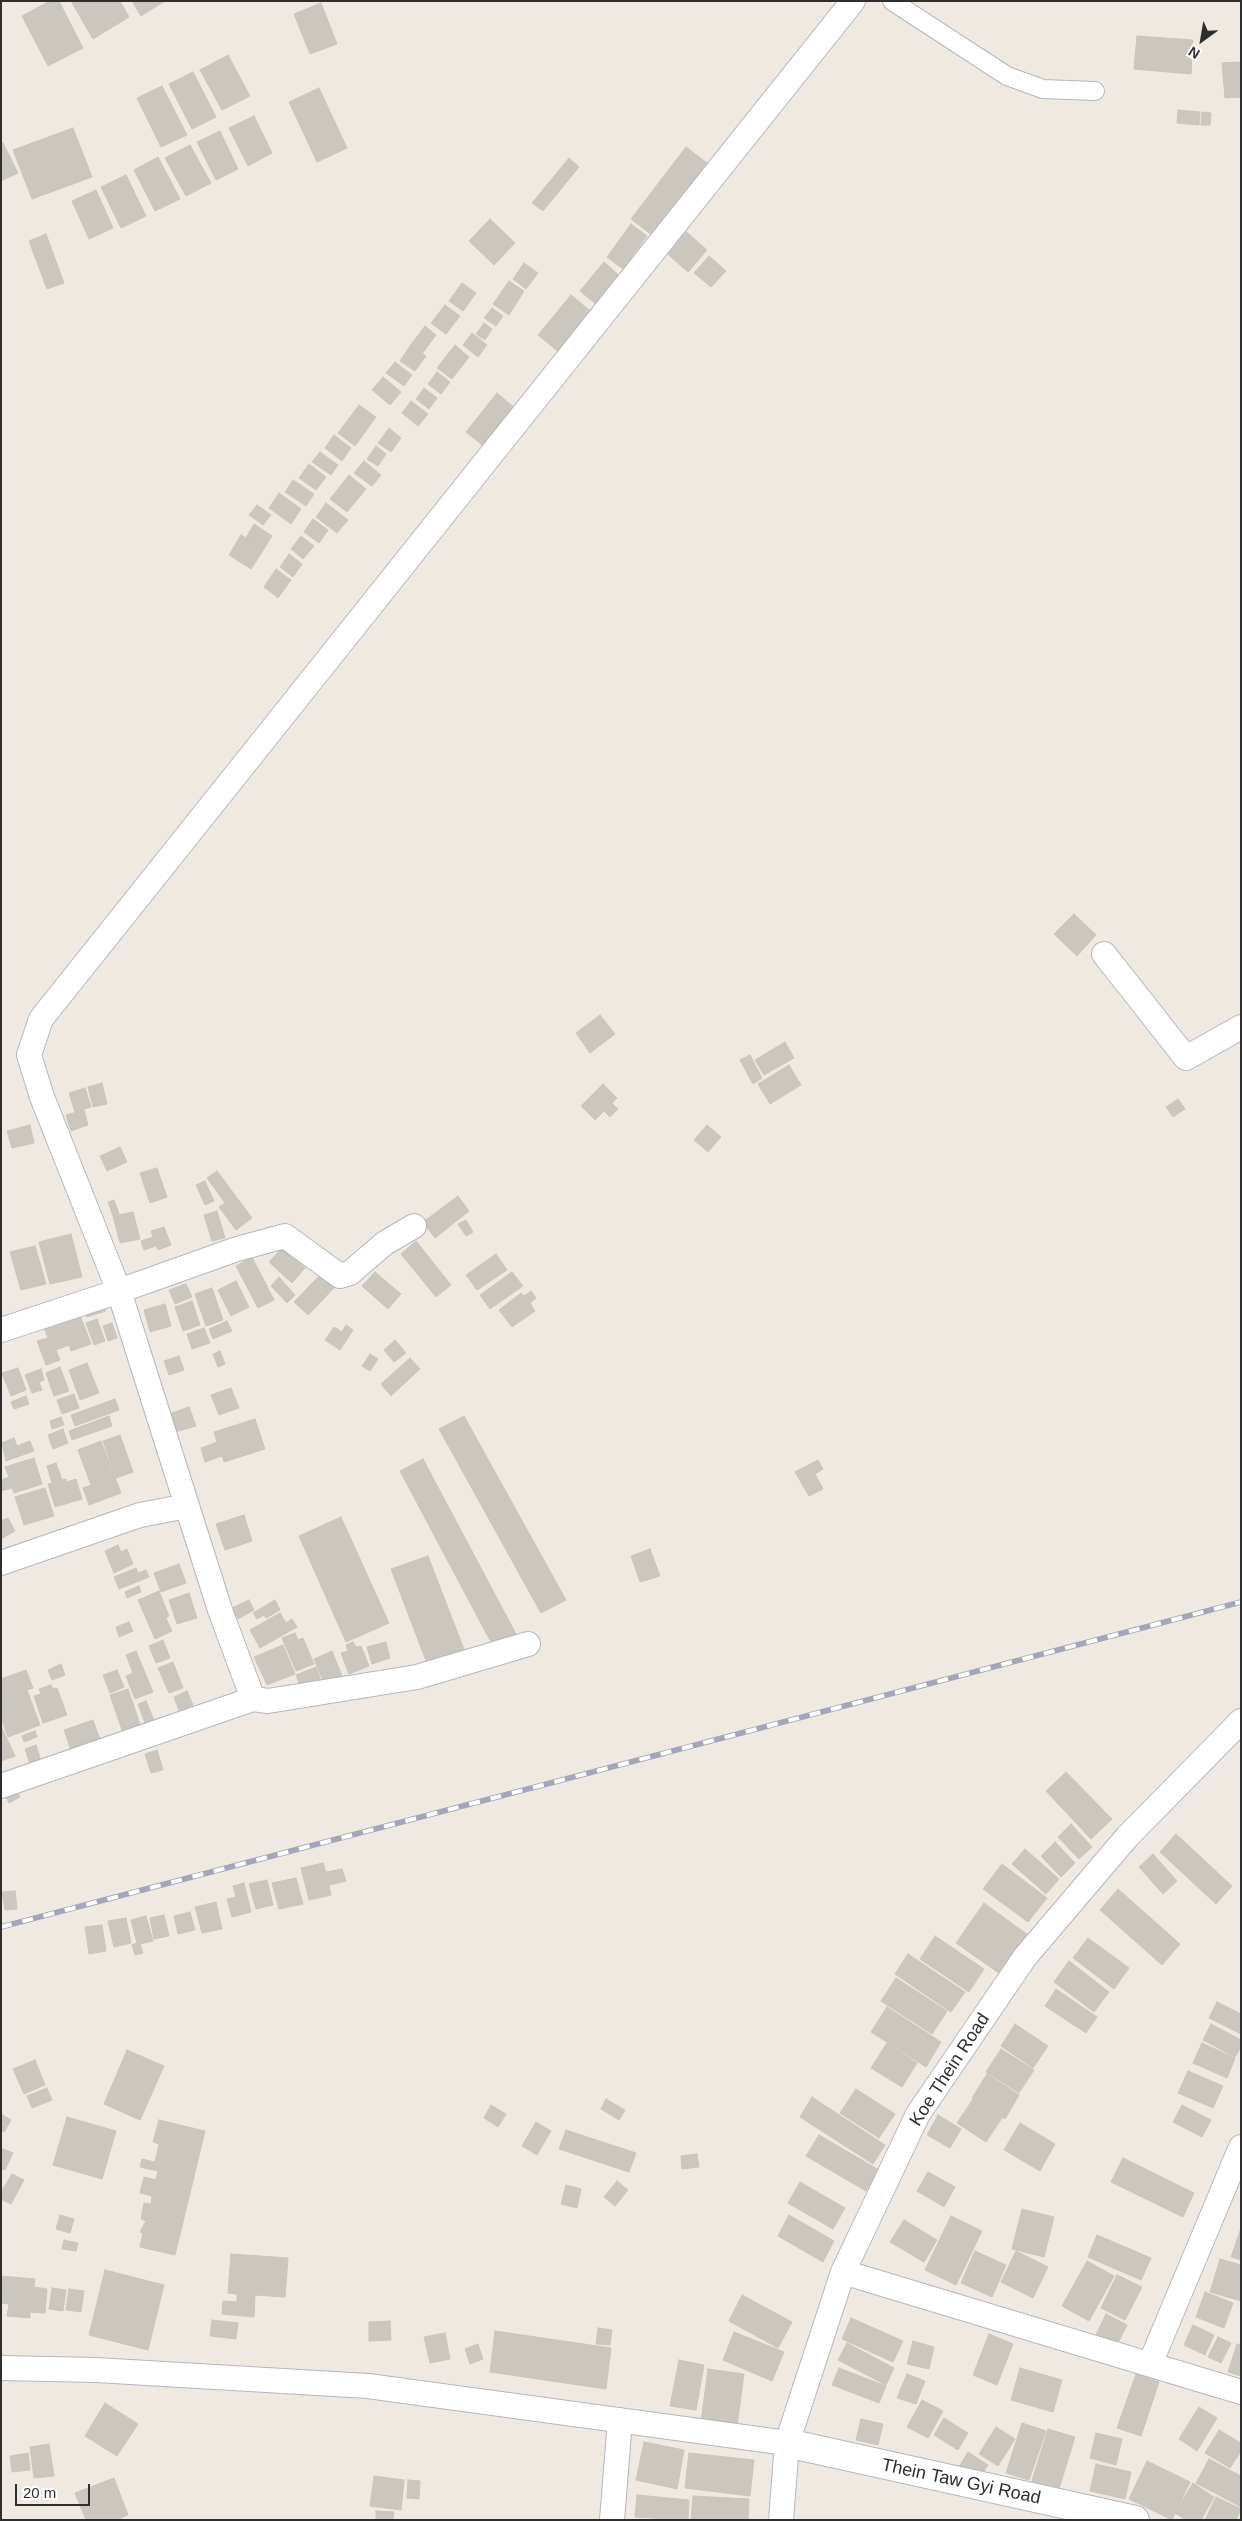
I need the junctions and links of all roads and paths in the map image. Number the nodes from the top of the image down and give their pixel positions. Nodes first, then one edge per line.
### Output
1 (853, 1) edge
2 (892, 1) edge
3 (1095, 91) dead end
4 (1104, 954) dead end
5 (1241, 1027) edge
6 (414, 1226) dead end
7 (119, 1291) junction
8 (1, 1330) edge
9 (187, 1506) junction
10 (1, 1563) edge
11 (528, 1644) dead end
12 (252, 1699) junction
13 (1241, 1721) edge
14 (1, 1786) edge
15 (1241, 2147) edge
16 (843, 2272) junction
17 (1150, 2364) junction
18 (1, 2368) edge
19 (1241, 2392) edge
20 (620, 2420) junction
21 (788, 2443) junction
22 (612, 2520) edge
23 (781, 2520) edge
24 (1135, 2520) edge

1 - 7 street
2 - 3 street
4 - 5 street
6 - 7 street
7 - 8 street
7 - 9 street
9 - 10 street
9 - 12 street
11 - 12 street
12 - 14 street
13 - 16 street, Koe Thein Road
15 - 17 street
16 - 17 street
16 - 21 street, Koe Thein Road
17 - 19 street
18 - 20 street
20 - 21 street
20 - 22 street
21 - 23 street, Koe Thein Road
21 - 24 street, Thein Taw Gyi Road

